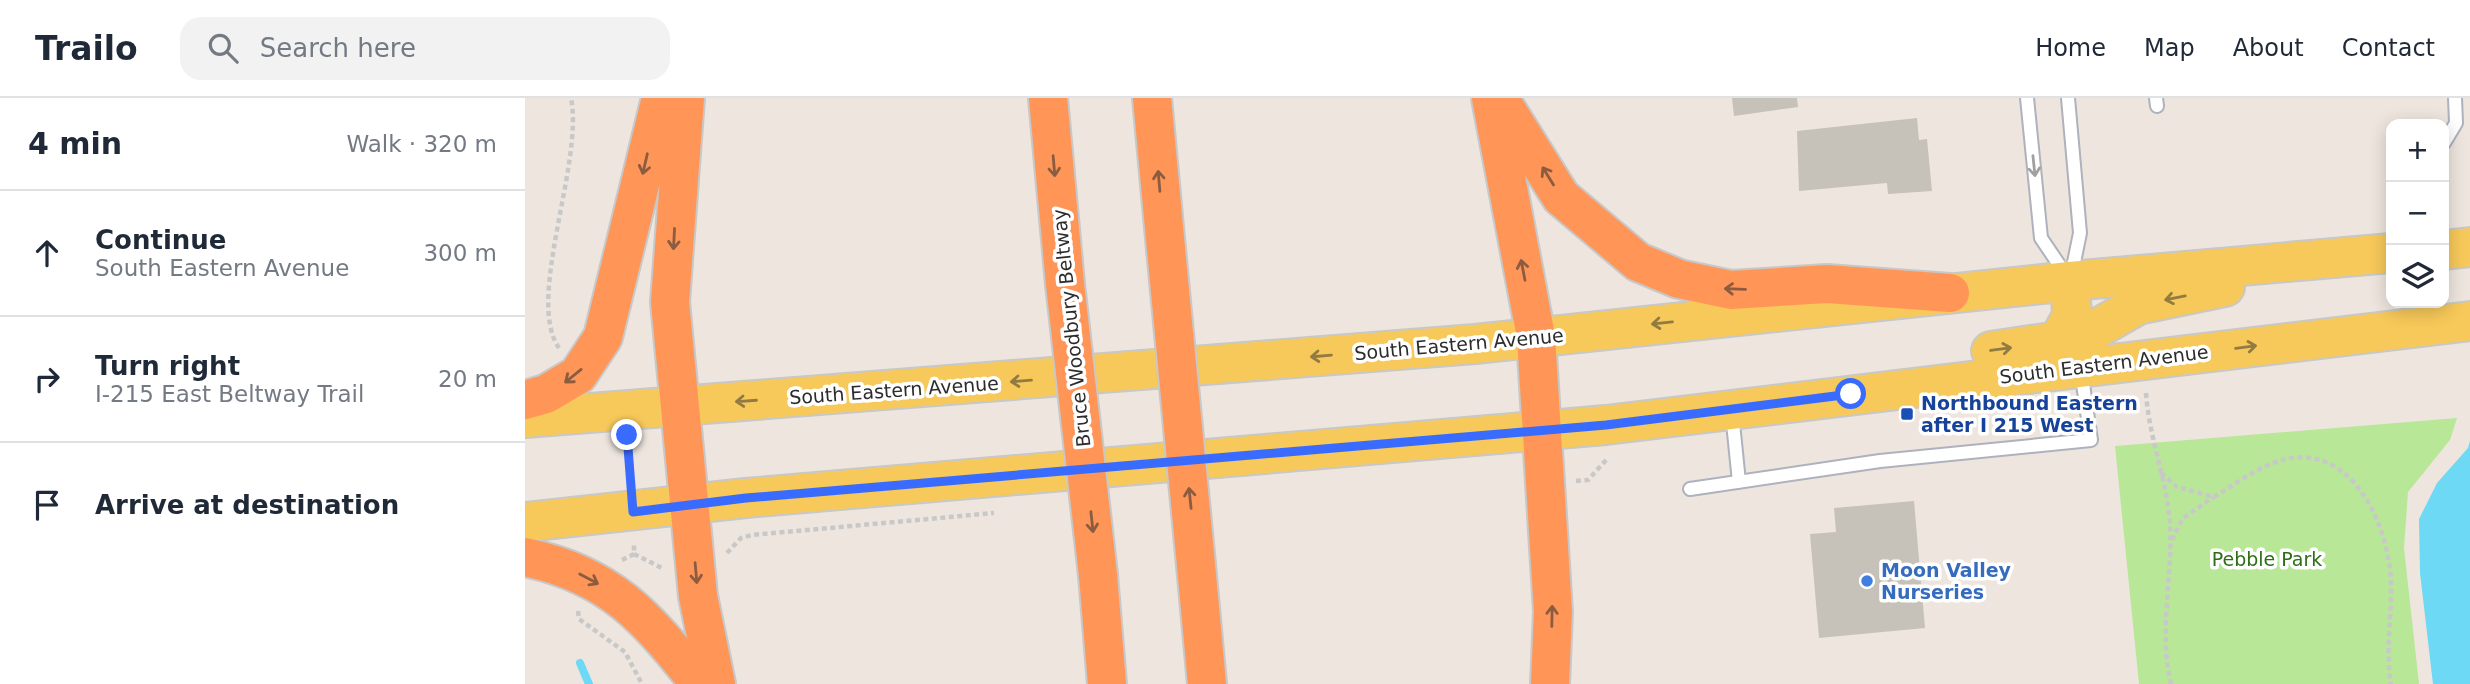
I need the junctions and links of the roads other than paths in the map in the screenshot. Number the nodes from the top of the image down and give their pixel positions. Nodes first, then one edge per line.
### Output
1 (661, 98) edge
2 (685, 98) edge
3 (1048, 98) edge
4 (1152, 98) edge
5 (1491, 98) edge
6 (1499, 98) edge
7 (2027, 98) edge
8 (2068, 98) edge
9 (2455, 98) edge
10 (2449, 134) edge
11 (2470, 247) edge
12 (2449, 249) edge
13 (2386, 253) edge
14 (2311, 259) junction
15 (2070, 281) junction
16 (1950, 293) junction
17 (2470, 321) edge
18 (1536, 337) junction
19 (2081, 366) junction
20 (1851, 394) junction
21 (525, 400) edge
22 (681, 406) junction
23 (1732, 409) junction
24 (525, 418) edge
25 (1543, 430) junction
26 (1739, 482) junction
27 (1690, 489) dead end
28 (689, 505) junction
29 (525, 522) edge
30 (525, 557) edge
31 (700, 684) edge
32 (716, 684) edge
33 (1107, 684) edge
34 (1207, 684) edge
35 (1550, 684) edge

1 -> 21 highway
2 -> 22 highway
3 -> 33 highway, Bruce Woodbury Beltway, bridge
34 -> 4 highway, bridge
18 -> 5 highway
16 -> 6 highway
7 -> 15 lane
8 - 15 lane
9 - 10 lane
11 - 12 main road
13 - 14 main road, South Eastern Avenue
14 - 15 main road, South Eastern Avenue
14 -> 19 main road
15 - 16 main road, South Eastern Avenue
20 -> 15 main road
16 -> 18 main road, South Eastern Avenue
19 -> 17 main road, South Eastern Avenue
18 -> 22 main road, South Eastern Avenue
18 - 25 highway
19 - 20 main road, South Eastern Avenue
19 - 26 lane
20 - 23 main road, South Eastern Avenue
22 - 24 main road, South Eastern Avenue
22 - 28 highway
23 - 25 main road, South Eastern Avenue
23 - 26 lane
25 - 28 main road, South Eastern Avenue
35 -> 25 highway
26 - 27 lane
28 - 29 main road, South Eastern Avenue
28 -> 32 highway
30 -> 31 highway

